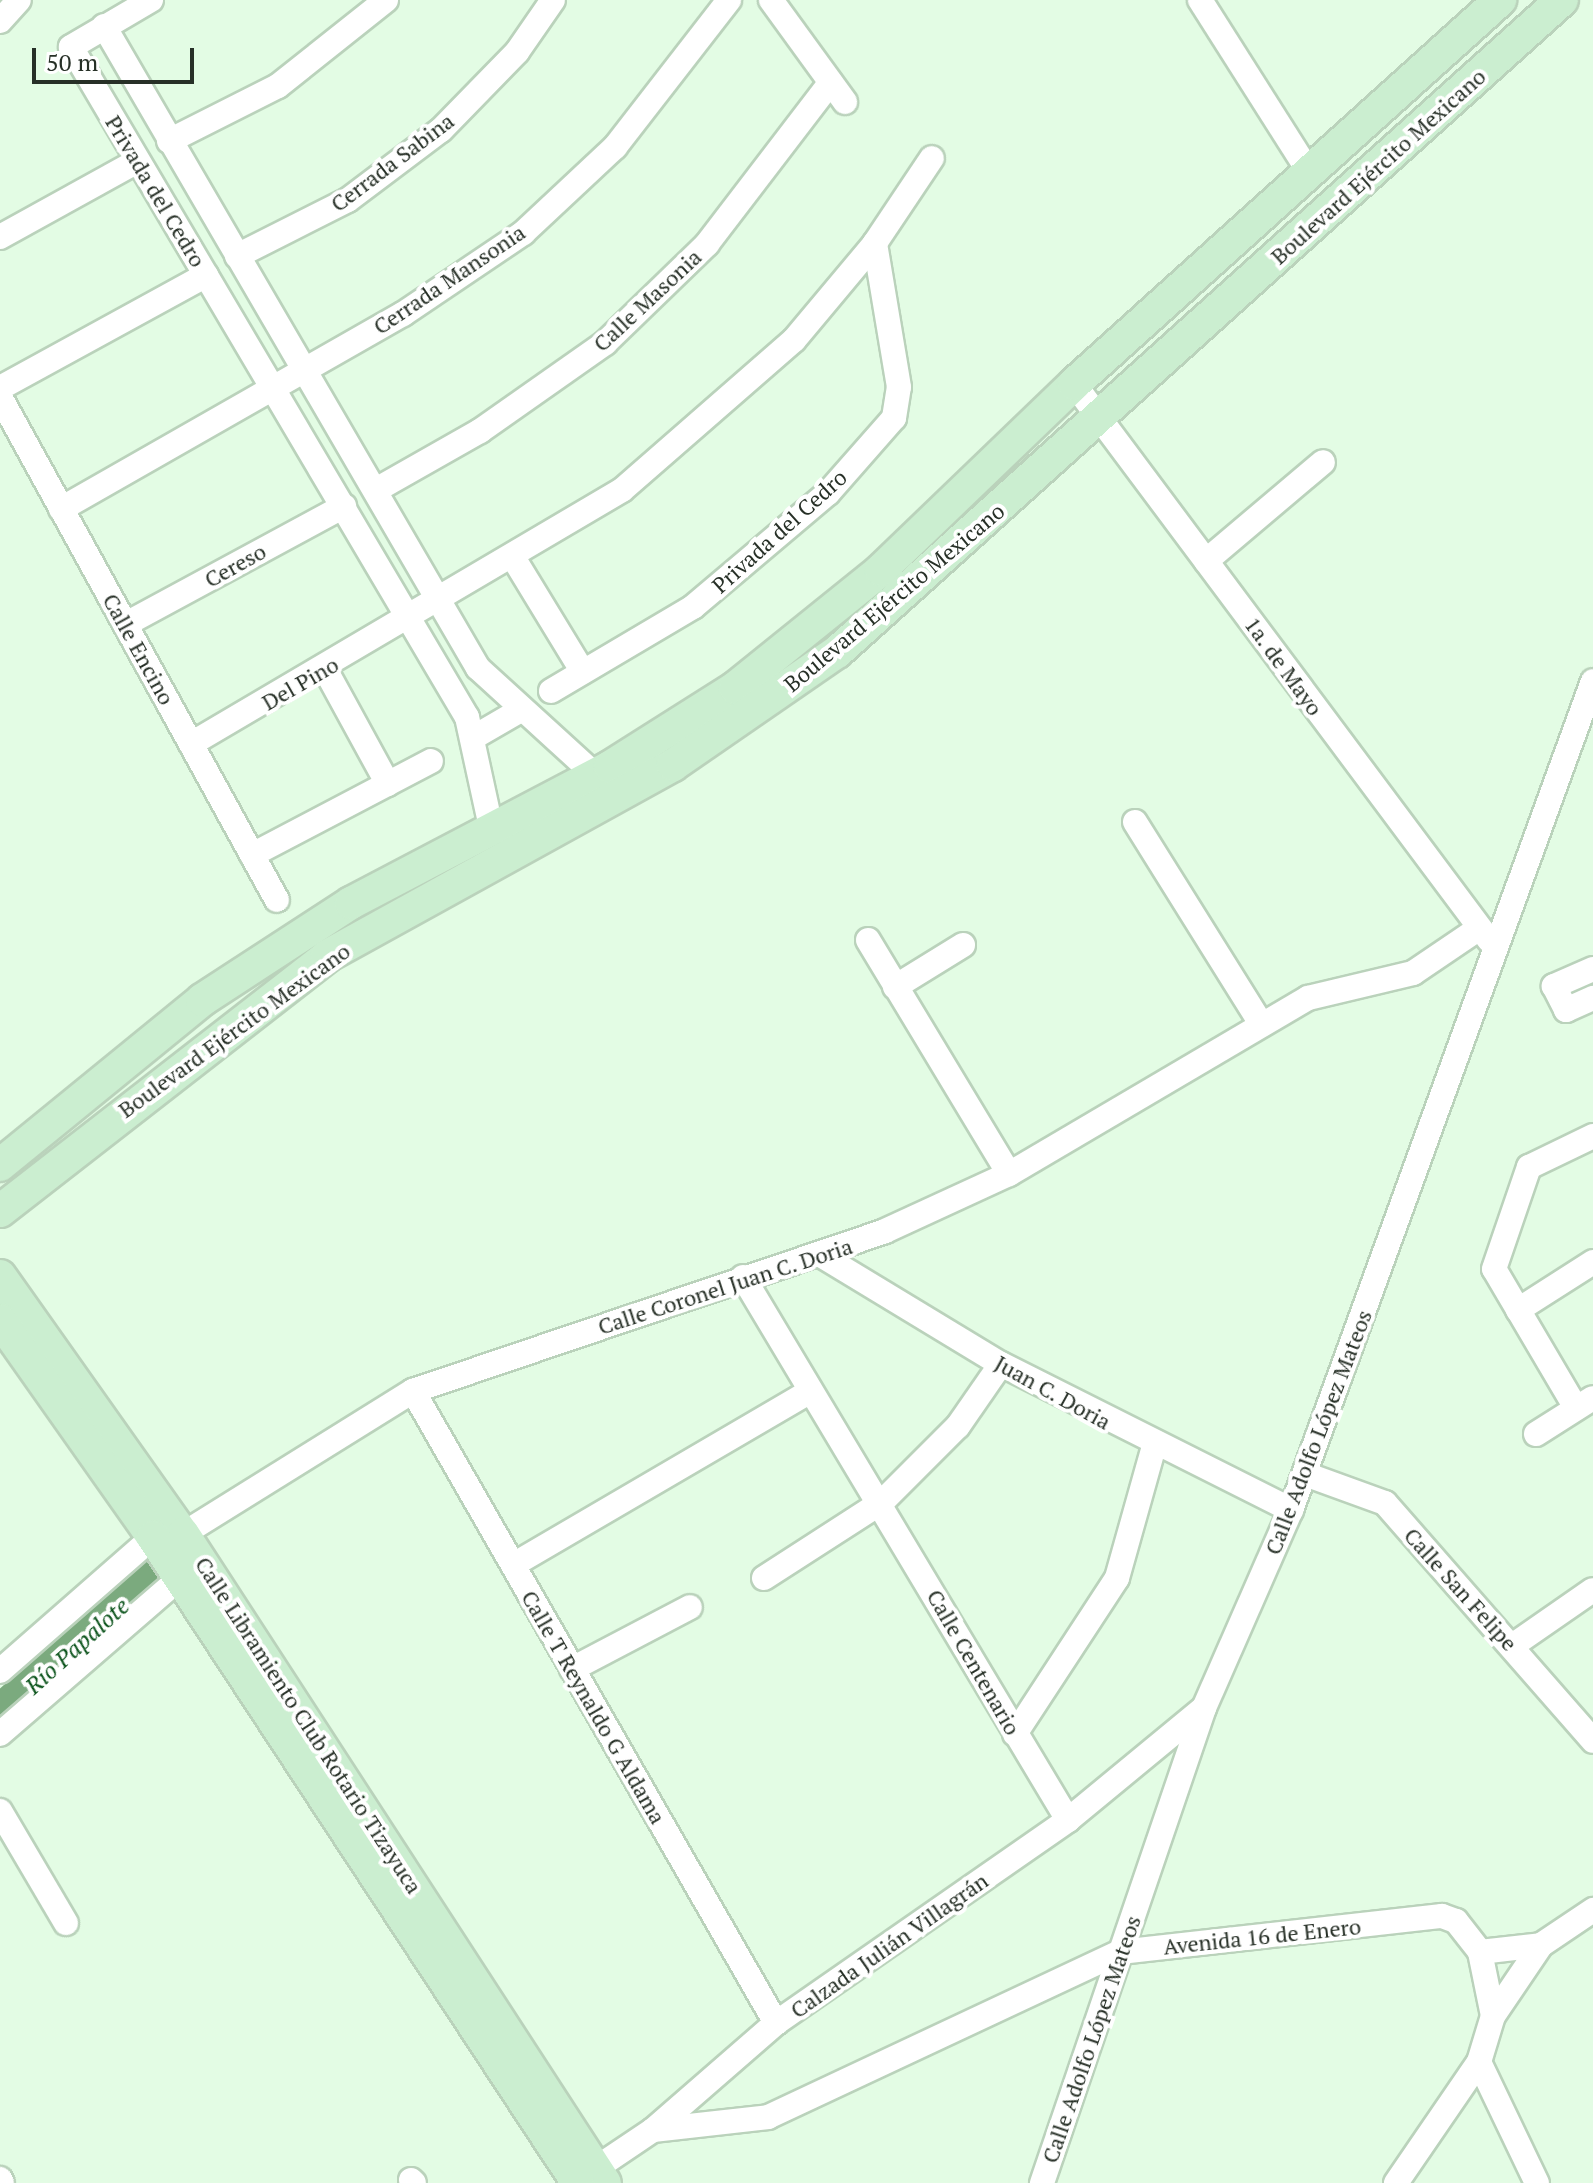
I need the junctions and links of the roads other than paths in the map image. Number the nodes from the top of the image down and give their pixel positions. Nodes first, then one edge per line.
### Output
1 (19, 0) edge
2 (151, 0) edge
3 (386, 0) edge
4 (553, 0) edge
5 (729, 0) edge
6 (771, 0) edge
7 (1200, 0) edge
8 (1500, 0) edge
9 (1562, 0) edge
10 (0, 21) edge
11 (104, 26) junction
12 (169, 141) junction
13 (932, 158) dead end
14 (136, 162) junction
15 (1309, 172) junction
16 (0, 237) edge
17 (875, 243) junction
18 (237, 256) junction
19 (206, 275) junction
20 (307, 367) junction
21 (1074, 384) junction
22 (0, 388) edge
23 (274, 388) junction
24 (0, 397) edge
25 (1103, 416) junction
26 (1323, 462) dead end
27 (376, 490) junction
28 (344, 506) junction
29 (61, 509) junction
30 (514, 559) junction
31 (1206, 561) junction
32 (438, 604) junction
33 (408, 620) junction
34 (126, 624) junction
35 (478, 668) junction
36 (325, 669) junction
37 (583, 672) junction
38 (1593, 681) edge
39 (447, 686) junction
40 (551, 691) dead end
41 (519, 711) junction
42 (476, 736) junction
43 (191, 744) junction
44 (431, 761) dead end
45 (595, 775) junction
46 (388, 784) junction
47 (1135, 822) dead end
48 (492, 832) junction
49 (252, 855) junction
50 (277, 900) dead end
51 (1478, 929) junction
52 (868, 940) dead end
53 (963, 945) dead end
54 (1496, 946) junction
55 (1593, 969) edge
56 (895, 987) junction
57 (1593, 998) edge
58 (1262, 1025) junction
59 (1593, 1136) edge
60 (0, 1165) edge
61 (1009, 1174) junction
62 (0, 1211) edge
63 (824, 1257) junction
64 (1593, 1262) edge
65 (0, 1276) edge
66 (743, 1277) junction
67 (1518, 1310) junction
68 (0, 1320) edge
69 (1001, 1364) junction
70 (413, 1391) junction
71 (809, 1392) junction
72 (1584, 1403) edge
73 (1536, 1434) dead end
74 (1154, 1446) junction
75 (1305, 1474) junction
76 (882, 1502) junction
77 (1291, 1510) junction
78 (168, 1535) junction
79 (513, 1565) junction
80 (180, 1578) junction
81 (764, 1578) dead end
82 (1593, 1590) edge
83 (690, 1607) dead end
84 (1512, 1646) junction
85 (572, 1669) junction
86 (0, 1671) edge
87 (1204, 1708) junction
88 (0, 1734) edge
89 (1015, 1734) junction
90 (1593, 1741) edge
91 (0, 1811) edge
92 (1068, 1820) junction
93 (1593, 1910) edge
94 (66, 1923) dead end
95 (1541, 1945) junction
96 (1120, 1952) junction
97 (1480, 1952) junction
98 (1493, 2016) junction
99 (776, 2023) junction
100 (1479, 2062) junction
101 (653, 2130) junction
102 (586, 2179) edge
103 (1536, 2182) edge
104 (1042, 2183) edge
105 (1396, 2183) edge

1 - 10 street
2 - 11 street
3 - 12 street
4 - 18 street, Cerrada Sabina
5 - 20 street, Cerrada Mansonia
6 - 27 street, Calle Masonia
7 - 15 street
8 - 15 main road, Boulevard Ejército Mexicano
9 - 25 main road, Boulevard Ejército Mexicano
11 - 12 street, Privada del Cedro
11 - 14 street, Privada del Cedro
12 - 18 street, Privada del Cedro
13 - 17 street
14 - 16 street
14 - 19 street, Privada del Cedro
15 - 21 main road, Boulevard Ejército Mexicano
17 - 30 street
17 - 37 street, Privada del Cedro
18 - 20 street, Privada del Cedro
19 - 22 street
19 - 23 street, Privada del Cedro
20 - 23 street, Cerrada Mansonia
20 - 27 street, Privada del Cedro
21 - 25 street, 1a. de Mayo
21 - 45 main road, Boulevard Ejército Mexicano
23 - 28 street, Privada del Cedro
23 - 29 street
24 - 29 street, Calle Encino
25 - 31 street, 1a. de Mayo
25 - 62 main road, Boulevard Ejército Mexicano
26 - 31 street
27 - 32 street, Privada del Cedro
28 - 33 street, Privada del Cedro
28 - 34 street, Cereso
29 - 34 street, Calle Encino
30 - 32 street
30 - 37 street
31 - 51 street, 1a. de Mayo
32 - 33 street, Del Pino
32 - 35 street, Privada del Cedro
33 - 36 street, Del Pino
33 - 39 street, Privada del Cedro
34 - 43 street, Calle Encino
35 - 39 street
35 - 41 street, Privada del Cedro
36 - 43 street, Del Pino
36 - 46 street
37 - 40 street, Privada del Cedro
38 - 54 street, Calle Adolfo López Mateos
39 - 42 street, Privada del Cedro
41 - 42 street
41 - 45 street, Privada del Cedro
42 - 48 street, Privada del Cedro
43 - 49 street, Calle Encino
44 - 46 street
45 - 48 main road, Boulevard Ejército Mexicano
46 - 49 street
47 - 58 street
48 - 60 main road, Boulevard Ejército Mexicano
49 - 50 street, Calle Encino
51 - 54 street, 1a. de Mayo
51 - 58 street, Calle Coronel Juan C. Doria
52 - 56 street
53 - 56 street
54 - 75 street, Calle Adolfo López Mateos
55 - 57 street
56 - 61 street
58 - 61 street, Calle Coronel Juan C. Doria
59 - 67 street
61 - 63 street, Calle Coronel Juan C. Doria
63 - 66 street, Calle Coronel Juan C. Doria
63 - 69 street, Juan C. Doria
64 - 67 street
65 - 78 main road, Calle Libramiento Club Rotario Tizayuca
66 - 70 street, Calle Coronel Juan C. Doria
66 - 71 street, Calle Centenario
67 - 72 street
68 - 78 main road, Calle Libramiento Club Rotario Tizayuca
69 - 74 street, Juan C. Doria
69 - 76 street
70 - 78 street, Calle Coronel Juan C. Doria
70 - 79 street, Calle T Reynaldo G Aldama
71 - 76 street, Calle Centenario
71 - 79 street
72 - 73 street
74 - 77 street, Juan C. Doria
74 - 89 street
75 - 77 street, Calle Adolfo López Mateos
75 - 84 street, Calle San Felipe
76 - 81 street
76 - 89 street, Calle Centenario
77 - 87 street, Calle Adolfo López Mateos
78 - 80 main road, Calle Libramiento Club Rotario Tizayuca
78 - 86 street, Calle Coronel Juan C. Doria
78 - 102 main road, Calle Libramiento Club Rotario Tizayuca
79 - 85 street, Calle T Reynaldo G Aldama
80 - 88 street
80 - 102 main road, Calle Libramiento Club Rotario Tizayuca
82 - 84 street
83 - 85 street
84 - 90 street, Calle San Felipe
85 - 99 street, Calle T Reynaldo G Aldama
87 - 92 street, Calzada Julián Villagrán
87 - 96 street, Calle Adolfo López Mateos
89 - 92 street, Calle Centenario
91 - 94 street
92 - 99 street, Calzada Julián Villagrán
93 - 95 street
95 - 97 street
95 - 98 street
96 - 97 street, Avenida 16 de Enero
96 - 101 street, Avenida 16 de Enero
96 - 104 street, Calle Adolfo López Mateos
97 - 98 street
98 - 100 street
99 - 101 street, Calzada Julián Villagrán
100 - 103 street
100 - 105 street
101 - 102 street, Calzada Julián Villagrán

